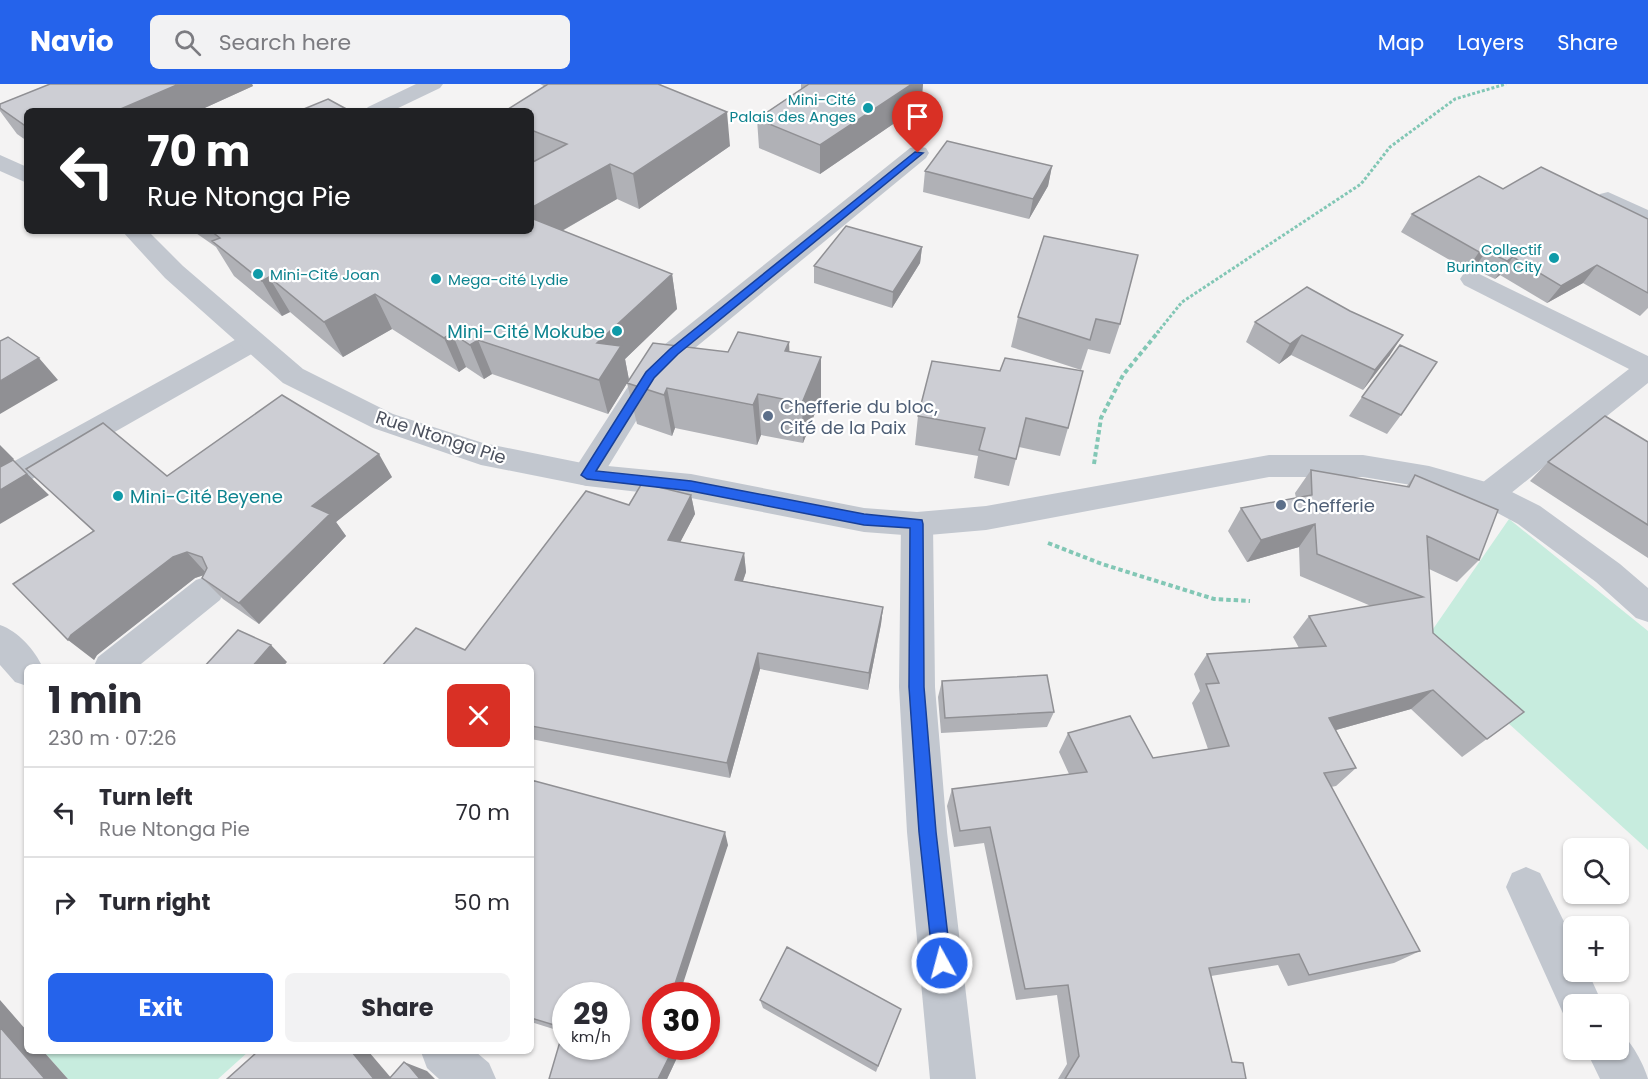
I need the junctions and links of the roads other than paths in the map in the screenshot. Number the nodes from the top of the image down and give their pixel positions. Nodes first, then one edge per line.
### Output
1 (433, 84) edge
2 (381, 108) edge
3 (918, 153) dead end
4 (0, 162) edge
5 (24, 174) edge
6 (1608, 199) edge
7 (1648, 219) edge
8 (137, 234) edge
9 (1473, 279) dead end
10 (252, 342) junction
11 (1648, 368) edge
12 (587, 475) junction
13 (0, 483) edge
14 (1489, 494) junction
15 (917, 524) junction
16 (208, 590) edge
17 (1648, 608) edge
18 (0, 640) edge
19 (115, 664) edge
20 (24, 668) edge
21 (1526, 887) dead end
22 (1576, 994) edge
23 (445, 1054) edge
24 (1614, 1060) edge
25 (473, 1079) edge
26 (953, 1079) edge
27 (1626, 1079) edge

1 - 2 street
3 - 12 street
4 - 5 street
6 - 7 street
8 - 10 street, Rue Ntonga Pie
9 - 11 street
10 - 12 street, Rue Ntonga Pie
10 - 13 street
11 - 14 street
12 - 15 street, Rue Ntonga Pie
14 - 15 street, Rue Ntonga Pie
14 - 17 street, Rue Ntonga Pie
15 - 26 street
16 - 19 street
18 - 20 street
21 - 22 street
23 - 25 street
24 - 27 street

